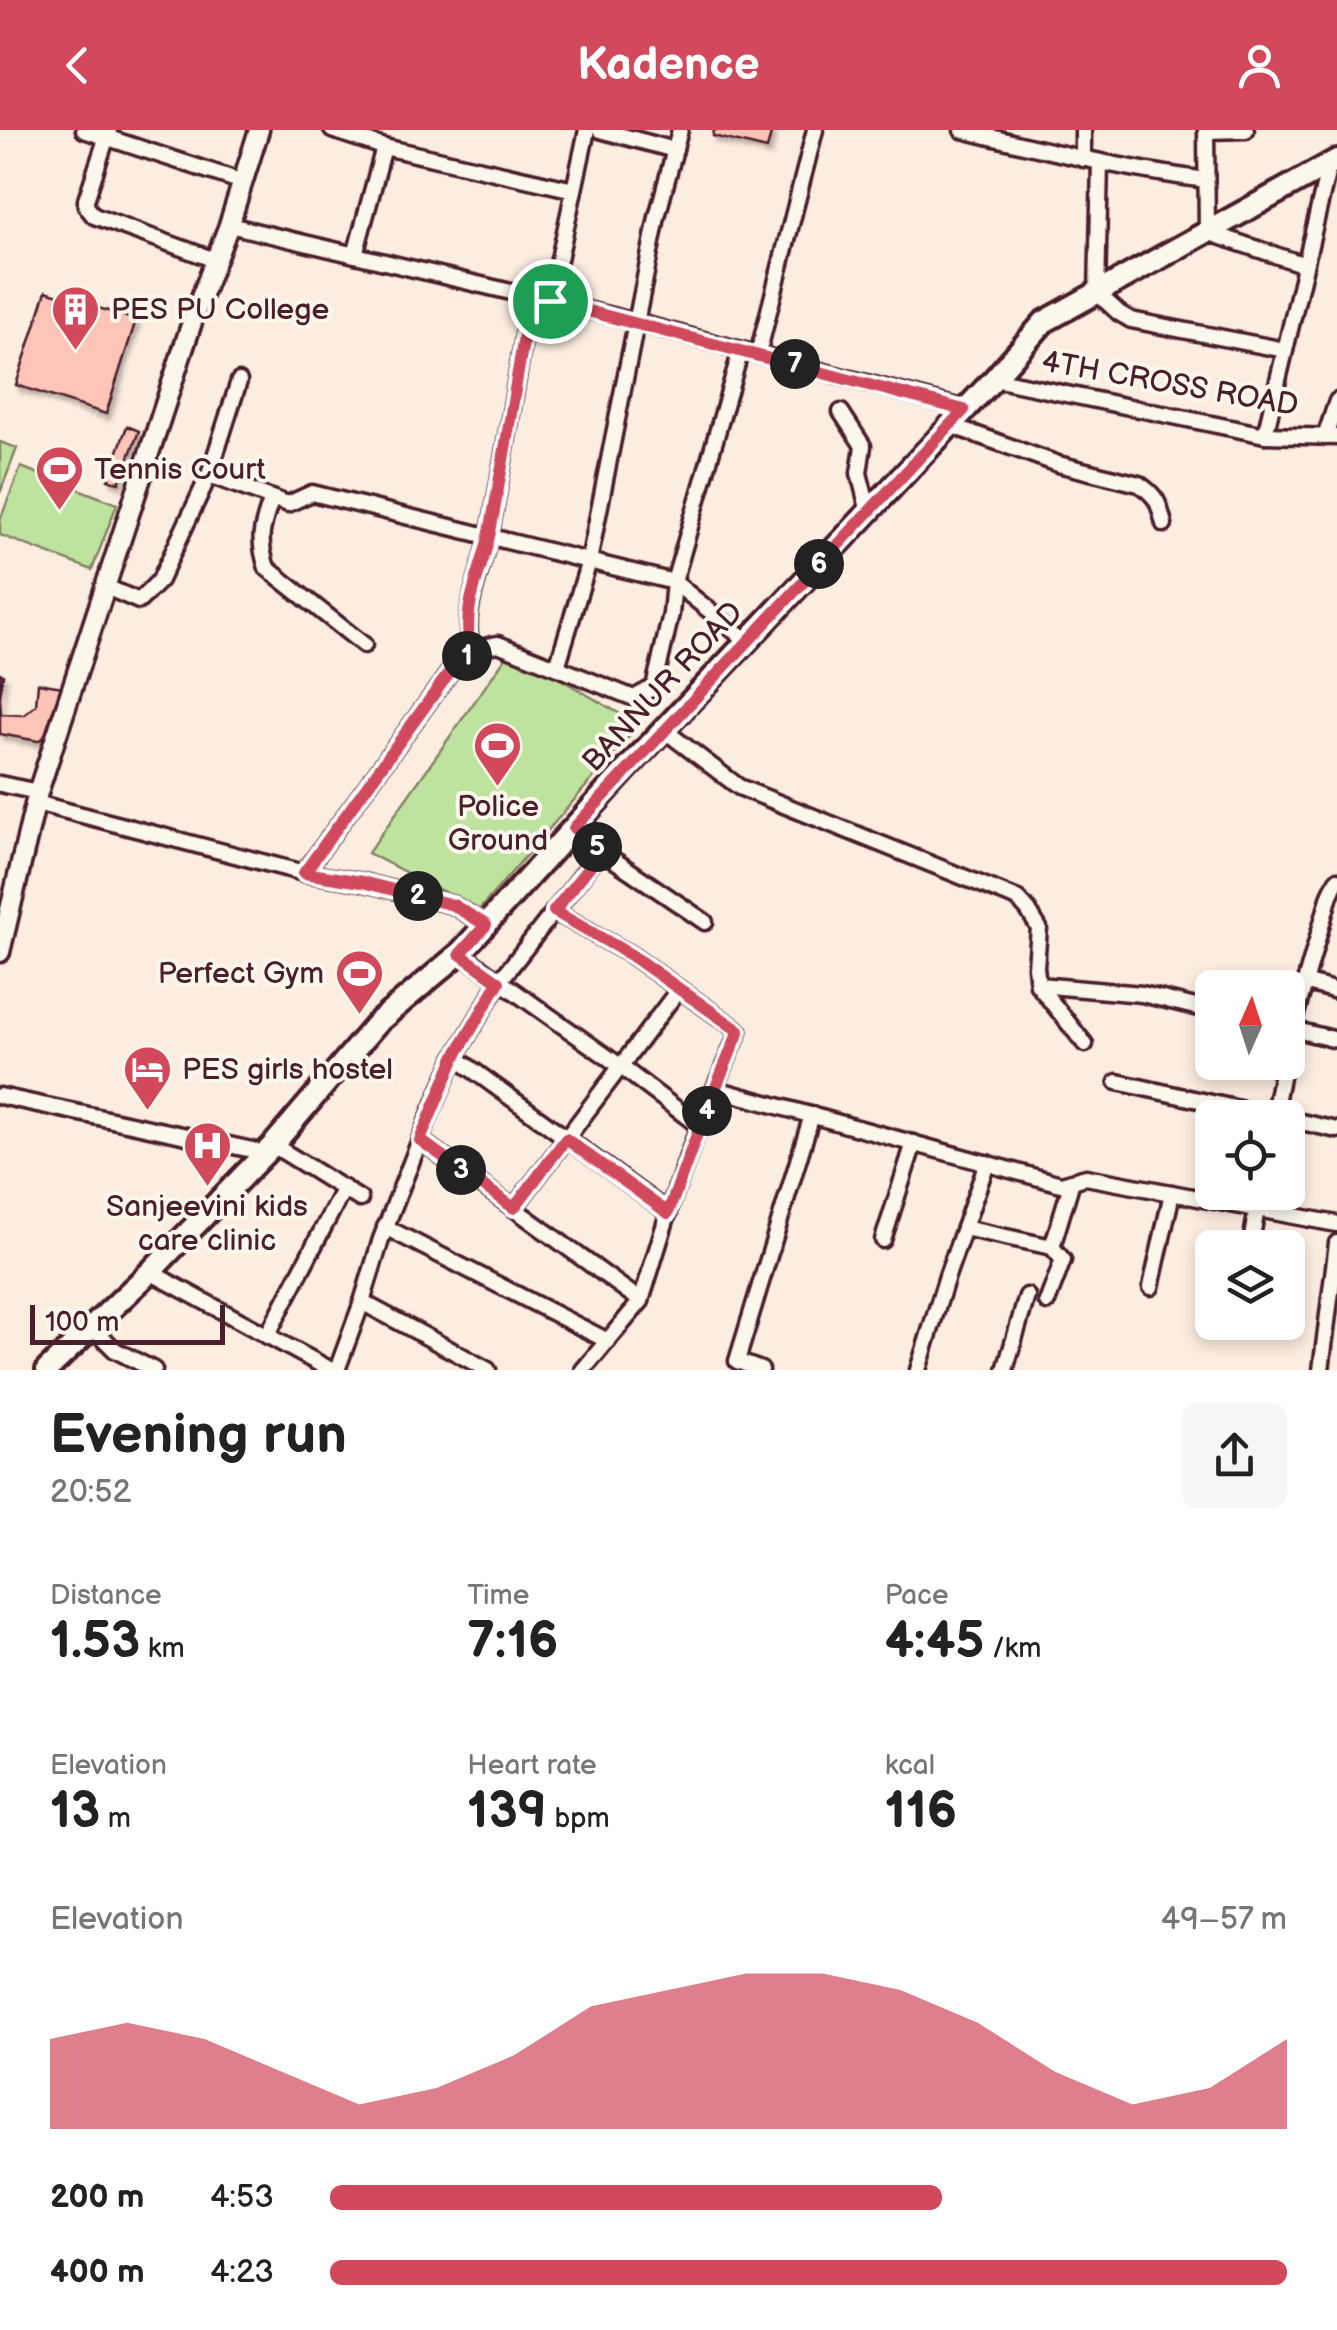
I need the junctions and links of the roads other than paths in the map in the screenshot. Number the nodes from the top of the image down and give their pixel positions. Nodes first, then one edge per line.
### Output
1 (84, 130) edge
2 (259, 130) edge
3 (332, 130) edge
4 (588, 130) edge
5 (600, 130) edge
6 (680, 130) edge
7 (815, 130) edge
8 (962, 130) edge
9 (1084, 130) edge
10 (1206, 130) edge
11 (1246, 130) edge
12 (108, 134) edge
13 (384, 147) junction
14 (675, 150) junction
15 (1083, 159) junction
16 (1100, 162) junction
17 (1333, 162) edge
18 (1206, 180) junction
19 (243, 182) junction
20 (574, 190) junction
21 (229, 225) junction
22 (1207, 232) junction
23 (356, 255) junction
24 (215, 260) junction
25 (1305, 265) junction
26 (1097, 292) junction
27 (531, 296) junction
28 (550, 301) junction
29 (637, 323) junction
30 (741, 350) junction
31 (1285, 350) junction
32 (758, 354) junction
33 (994, 379) junction
34 (239, 381) dead end
35 (1337, 401) edge
36 (964, 410) junction
37 (841, 412) dead end
38 (950, 426) junction
39 (1264, 435) junction
40 (1331, 437) edge
41 (208, 475) junction
42 (272, 498) junction
43 (869, 512) junction
44 (1164, 524) dead end
45 (489, 538) junction
46 (589, 561) junction
47 (674, 582) junction
48 (106, 587) junction
49 (747, 641) junction
50 (364, 645) dead end
51 (472, 652) junction
52 (557, 667) junction
53 (664, 730) junction
54 (0, 784) edge
55 (37, 797) junction
56 (574, 828) junction
57 (601, 852) junction
58 (304, 873) junction
59 (1336, 886) edge
60 (554, 911) junction
61 (706, 922) dead end
62 (486, 925) junction
63 (0, 952) edge
64 (460, 954) junction
65 (1305, 979) edge
66 (499, 982) junction
67 (1305, 982) edge
68 (1038, 984) junction
69 (679, 989) junction
70 (1337, 992) edge
71 (1195, 1007) edge
72 (1305, 1035) edge
73 (1337, 1040) edge
74 (1085, 1044) dead end
75 (455, 1057) junction
76 (620, 1066) junction
77 (1117, 1082) dead end
78 (716, 1089) junction
79 (0, 1096) edge
80 (1198, 1100) edge
81 (812, 1116) junction
82 (1305, 1123) edge
83 (700, 1126) junction
84 (1337, 1130) edge
85 (566, 1139) junction
86 (420, 1140) junction
87 (914, 1144) junction
88 (270, 1149) junction
89 (987, 1164) junction
90 (1072, 1180) junction
91 (344, 1188) junction
92 (1172, 1193) junction
93 (1195, 1197) edge
94 (360, 1199) dead end
95 (514, 1208) junction
96 (1261, 1210) edge
97 (668, 1213) junction
98 (1337, 1224) edge
99 (385, 1227) junction
100 (964, 1228) junction
101 (882, 1240) dead end
102 (1337, 1244) edge
103 (1052, 1247) junction
104 (150, 1272) junction
105 (1151, 1287) dead end
106 (1028, 1296) dead end
107 (642, 1301) junction
108 (362, 1302) junction
109 (1047, 1302) dead end
110 (92, 1327) junction
111 (267, 1336) junction
112 (608, 1341) junction
113 (47, 1370) edge
114 (154, 1370) edge
115 (334, 1370) edge
116 (488, 1370) edge
117 (583, 1370) edge
118 (761, 1370) edge
119 (918, 1370) edge
120 (1005, 1370) edge
121 (1321, 1370) edge

1 - 12 street
2 - 19 street
3 - 13 street
4 - 20 street
5 - 14 street
6 - 14 street
7 - 32 street
8 - 15 street
9 - 15 street
10 - 11 street
10 - 18 street
12 - 19 street
12 - 24 street
13 - 20 street
13 - 23 street
14 - 29 street
15 - 16 street
16 - 18 street
16 - 26 street
17 - 22 main road, BANNUR ROAD
17 - 25 street
18 - 22 street
19 - 21 street
20 - 28 street
21 - 23 street
21 - 24 street
22 - 25 street
22 - 26 main road, BANNUR ROAD
23 - 27 street
24 - 48 street
25 - 31 street
26 - 31 street
26 - 33 main road, BANNUR ROAD
27 - 28 street
27 - 45 street
28 - 29 street
29 - 30 street
29 - 46 street
30 - 32 street
30 - 47 street
31 - 39 street
32 - 36 street
33 - 36 main road, BANNUR ROAD
33 - 39 street, 4TH CROSS ROAD
34 - 41 street
35 - 40 street
36 - 38 main road, BANNUR ROAD
37 - 43 street
38 - 43 main road, BANNUR ROAD
38 - 44 street
39 - 40 street, 4TH CROSS ROAD
41 - 42 street
41 - 48 street
42 - 45 street
42 - 50 street
43 - 49 main road, BANNUR ROAD
45 - 46 street
45 - 51 street
46 - 47 street
46 - 52 street
47 - 49 street
47 - 52 street
48 - 55 street
49 - 53 main road, BANNUR ROAD
51 - 52 street
51 - 58 street
53 - 56 main road, BANNUR ROAD
53 - 68 street
54 - 55 street
55 - 58 street
55 - 63 street
56 - 57 street
56 - 62 main road, BANNUR ROAD
57 - 60 street
57 - 61 street
58 - 62 street
59 - 65 street
60 - 66 street
60 - 69 street
62 - 64 main road, BANNUR ROAD
64 - 66 street
64 - 88 main road, BANNUR ROAD
66 - 75 street
66 - 76 street
67 - 70 street
68 - 71 street
68 - 74 street
69 - 76 street
69 - 78 street
72 - 73 street
75 - 85 street
75 - 86 street
76 - 83 street
76 - 85 street
77 - 80 street
78 - 81 street
78 - 83 street
79 - 88 street
81 - 87 street
81 - 118 street
82 - 84 street
83 - 97 street
85 - 95 street
85 - 97 street
86 - 95 street
86 - 99 street
87 - 89 street
87 - 101 street
88 - 91 street
88 - 104 main road, BANNUR ROAD
89 - 90 street
89 - 100 street
90 - 92 street
90 - 103 street
91 - 94 street
91 - 111 street
92 - 93 street
92 - 105 street
95 - 107 street
96 - 98 street
97 - 107 street
99 - 108 street
99 - 112 street
100 - 103 street
100 - 119 street
102 - 121 street
103 - 109 street
104 - 110 main road, BANNUR ROAD
104 - 111 street
106 - 120 street
107 - 112 street
108 - 115 street
108 - 116 street
110 - 113 main road, BANNUR ROAD
110 - 114 street
111 - 115 street
112 - 117 street

